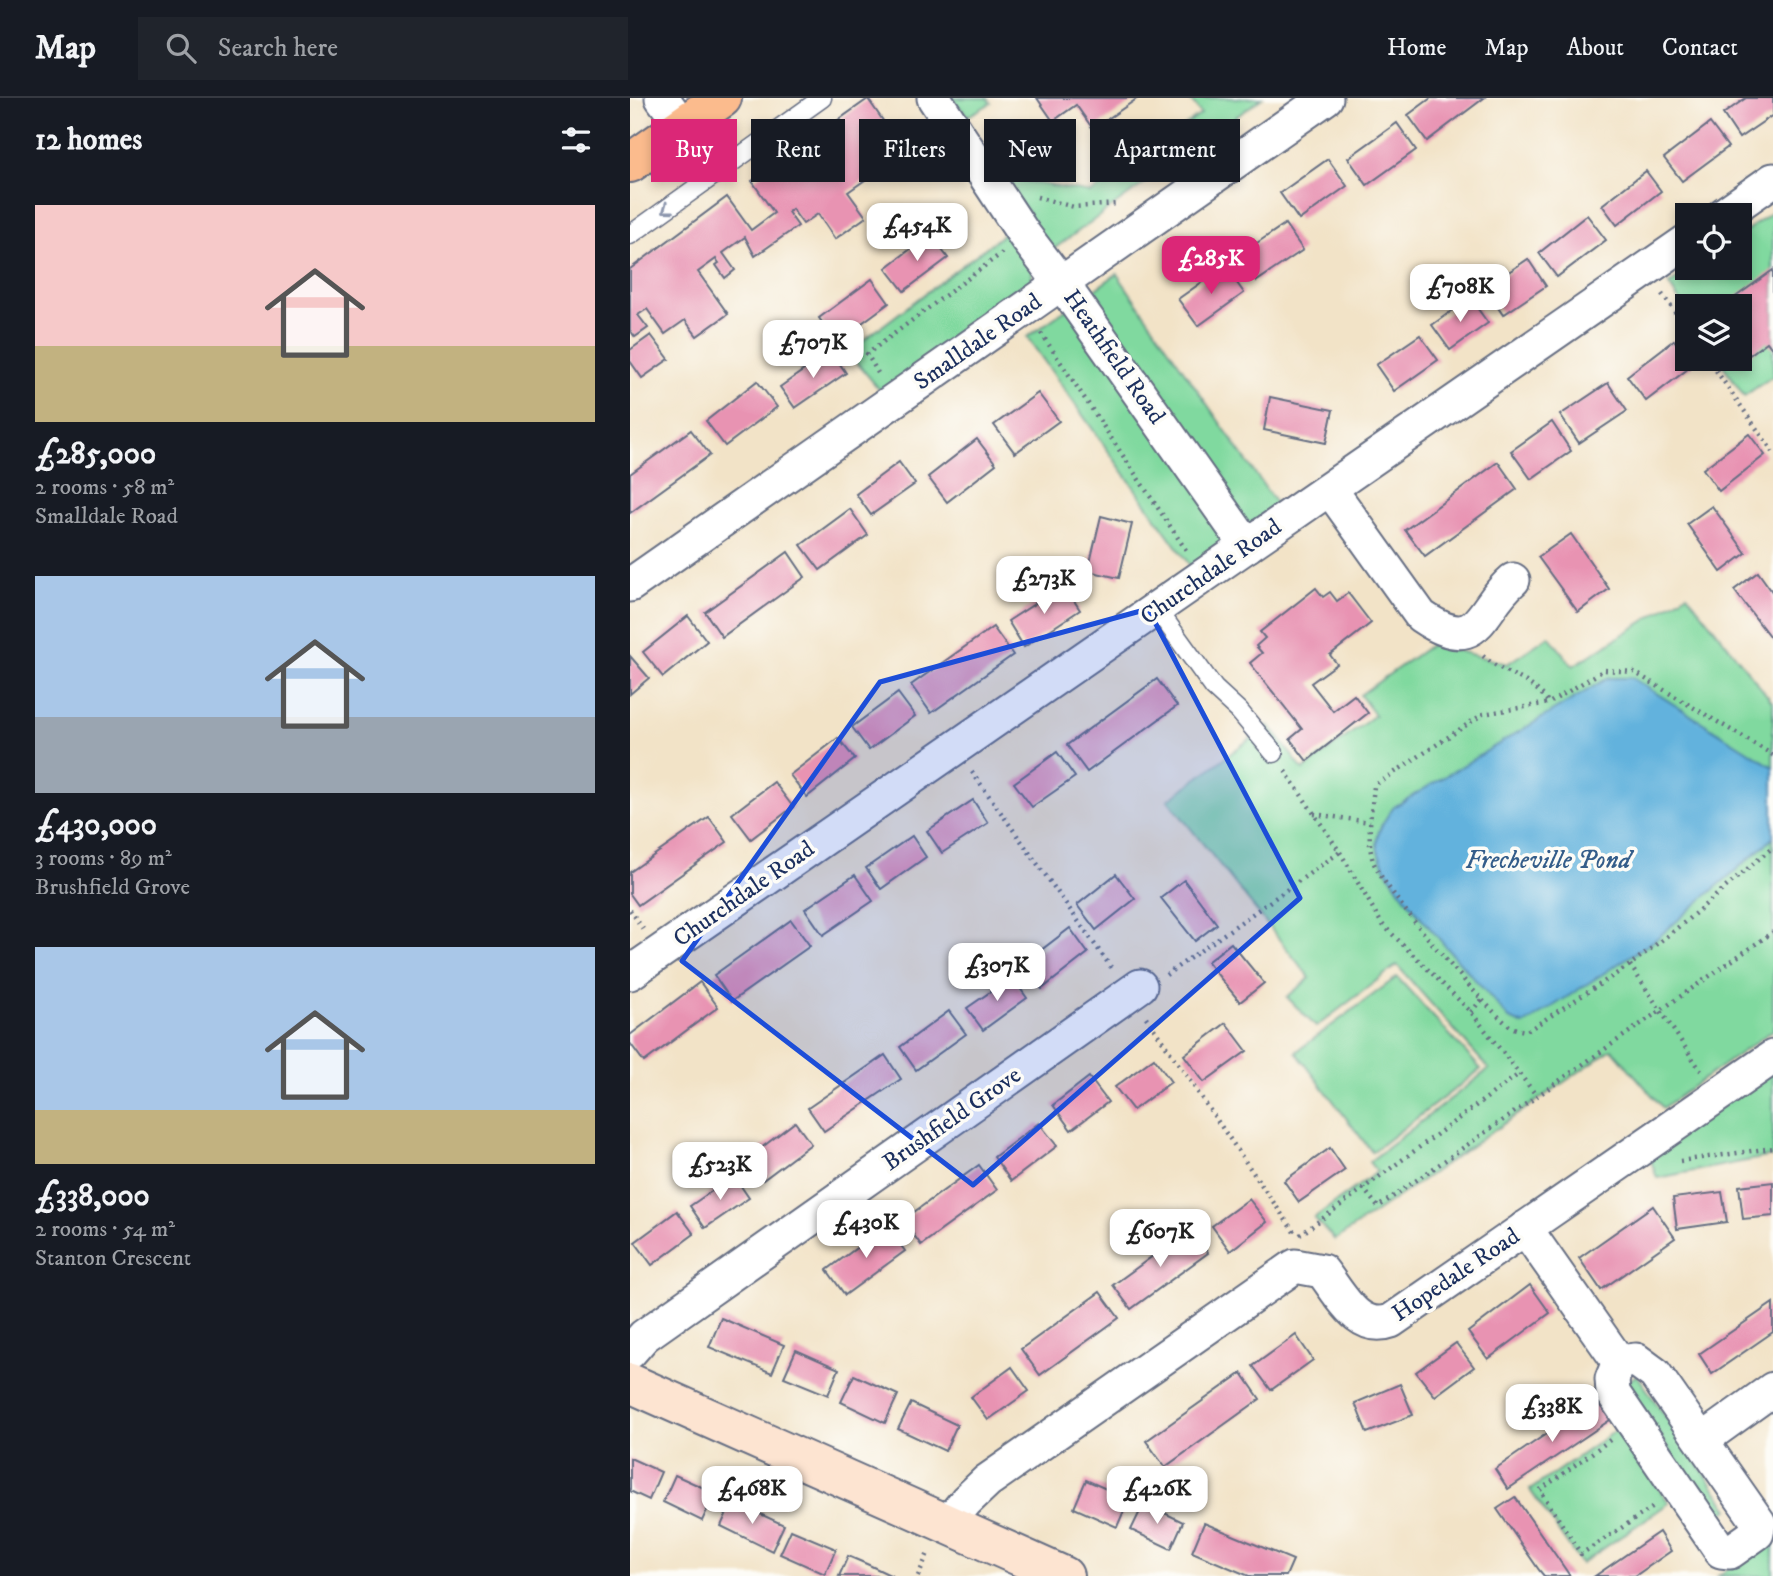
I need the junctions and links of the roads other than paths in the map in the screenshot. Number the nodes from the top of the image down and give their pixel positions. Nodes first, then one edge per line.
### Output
1 (722, 98) edge
2 (822, 98) edge
3 (934, 98) edge
4 (1326, 98) edge
5 (672, 112) edge
6 (630, 163) edge
7 (1773, 180) edge
8 (1740, 203) edge
9 (630, 235) edge
10 (1675, 249) edge
11 (1062, 283) junction
12 (1330, 489) junction
13 (1247, 546) junction
14 (1513, 580) dead end
15 (630, 585) edge
16 (1157, 609) junction
17 (1274, 753) road end
18 (630, 973) edge
19 (1140, 986) road end
20 (1773, 1057) edge
21 (1525, 1228) junction
22 (630, 1352) edge
23 (1619, 1362) junction
24 (630, 1383) edge
25 (1773, 1389) edge
26 (1702, 1440) junction
27 (947, 1524) junction
28 (1064, 1576) edge

1 - 5 main road
2 -> 9 lane
3 - 11 street, Heathfield Road
4 - 11 street, Smalldale Road
5 - 6 main road
7 - 8 street
10 - 12 street, Churchdale Road
11 - 13 street, Heathfield Road
11 - 15 street, Smalldale Road
12 - 13 street, Churchdale Road
12 - 14 street
13 - 16 street, Churchdale Road
16 - 17 lane
16 - 18 street, Churchdale Road
19 - 22 street, Brushfield Grove
20 - 21 street, Hopedale Road
21 - 23 street
21 - 27 street, Hopedale Road
23 - 26 street
23 - 26 street
24 - 27 street
25 - 26 street
27 - 28 street

